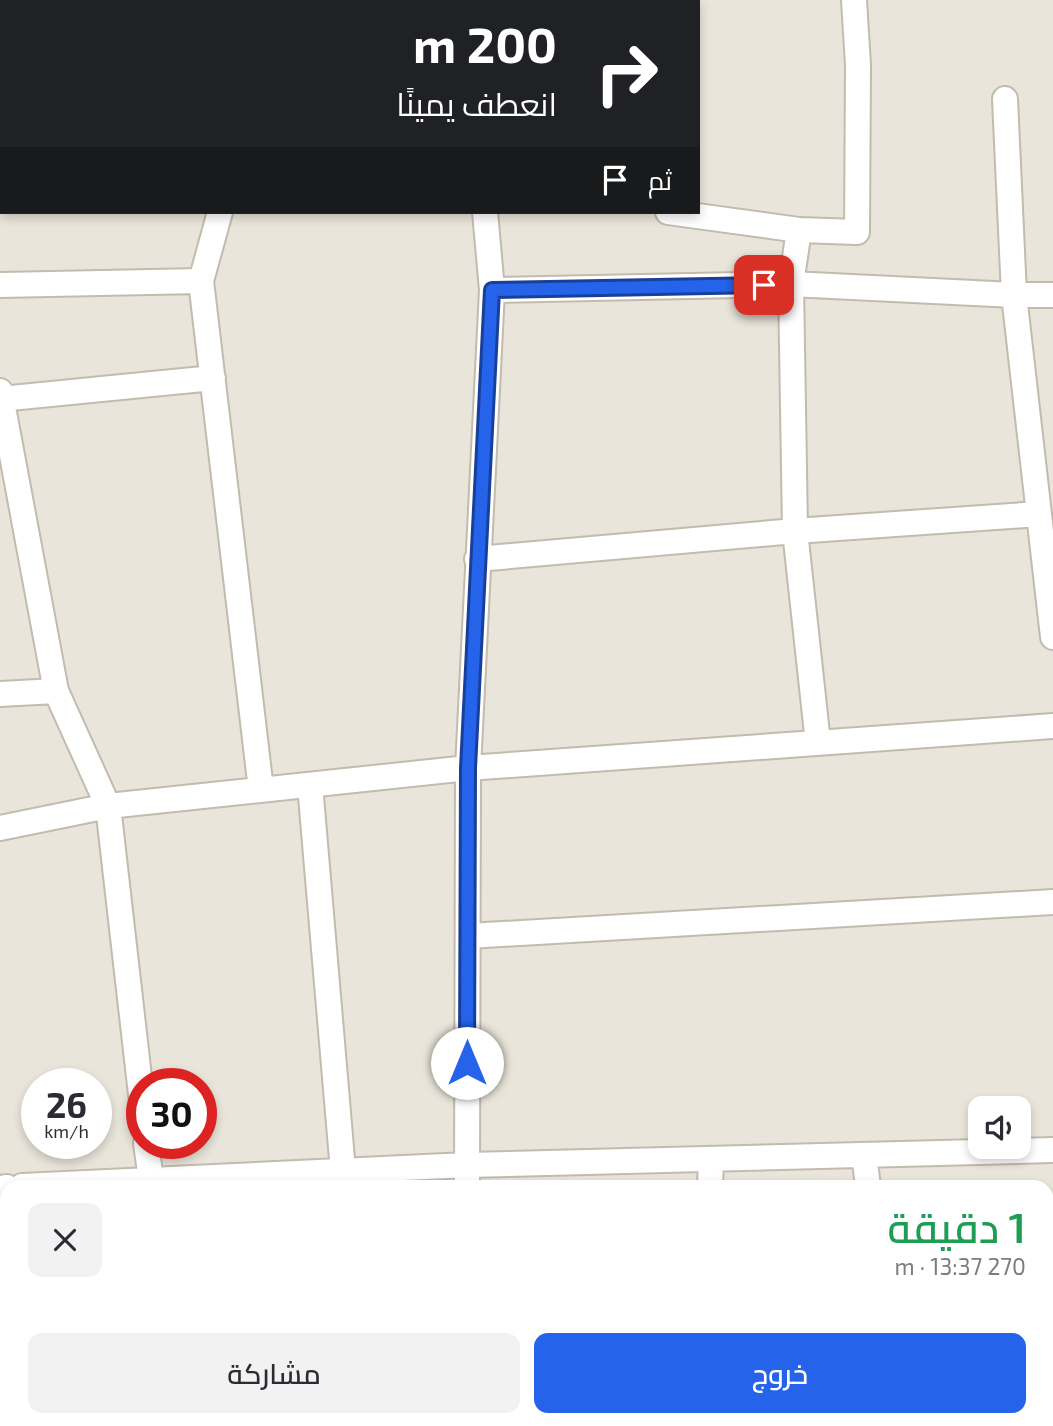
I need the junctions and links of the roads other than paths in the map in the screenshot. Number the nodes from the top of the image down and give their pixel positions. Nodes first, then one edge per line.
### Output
1 (854, 0) edge
2 (1005, 99) dead end
3 (219, 214) edge
4 (485, 214) edge
5 (683, 214) edge
6 (799, 230) junction
7 (201, 281) junction
8 (0, 285) edge
9 (791, 285) junction
10 (492, 290) junction
11 (1014, 295) junction
12 (1053, 295) edge
13 (213, 378) junction
14 (0, 396) edge
15 (1039, 514) junction
16 (794, 531) junction
17 (477, 559) junction
18 (1053, 637) edge
19 (56, 691) junction
20 (0, 694) edge
21 (1053, 726) edge
22 (818, 743) junction
23 (468, 768) junction
24 (310, 785) junction
25 (261, 790) junction
26 (108, 806) junction
27 (0, 828) edge
28 (1053, 902) edge
29 (468, 936) junction
30 (138, 1068) edge
31 (1053, 1150) edge
32 (864, 1155) junction
33 (710, 1158) junction
34 (148, 1159) edge
35 (343, 1171) junction
36 (467, 1176) edge
37 (151, 1180) edge
38 (248, 1180) edge
39 (710, 1180) edge
40 (867, 1180) edge

1 - 6 street
2 - 11 street
3 - 7 street
4 - 10 street
5 - 6 street
6 - 9 street
7 - 8 street
7 - 13 street
9 - 10 street
9 - 11 street
9 - 16 street
10 - 17 street
11 - 12 street
11 - 15 street
13 - 14 street
13 - 25 street
14 - 19 street
15 - 16 street
15 - 18 street
16 - 17 street
16 - 22 street
17 - 23 street
19 - 20 street
19 - 26 street
21 - 22 street
22 - 23 street
23 - 24 street
23 - 29 street
24 - 25 street
24 - 35 street
25 - 26 street
26 - 27 street
26 - 30 street
28 - 29 street
29 - 36 street
31 - 32 street
32 - 33 street
32 - 40 street
33 - 36 street
33 - 39 street
34 - 37 street
35 - 36 street
35 - 38 street

